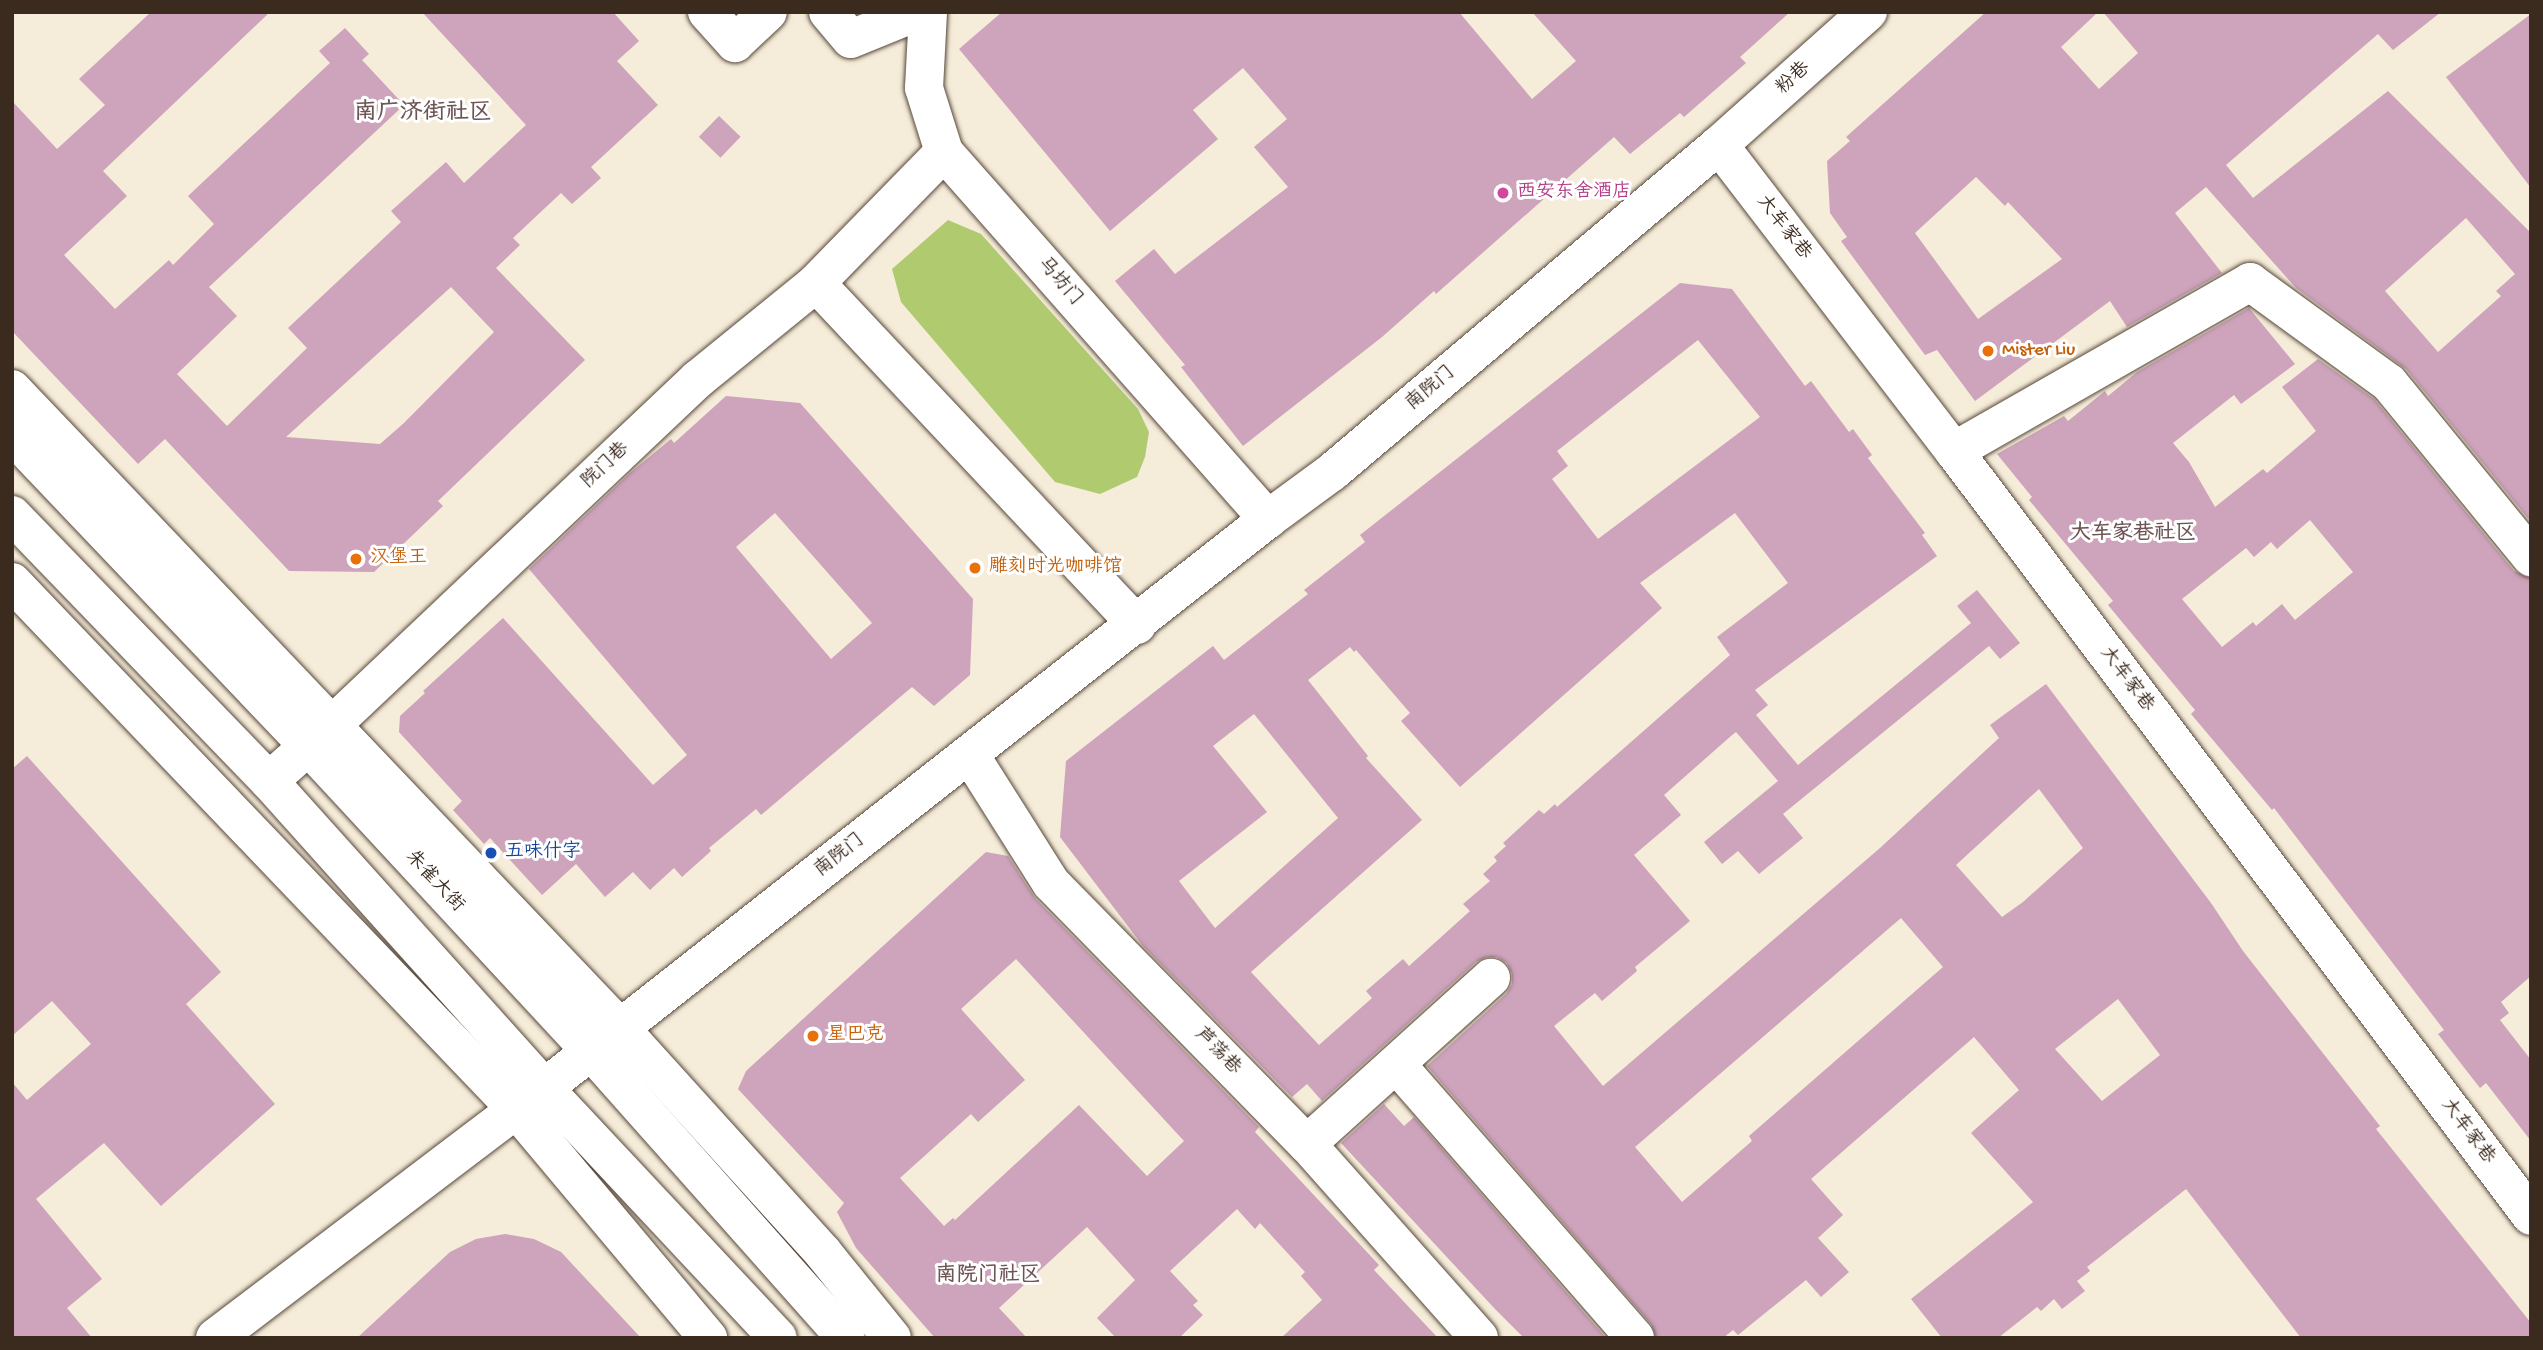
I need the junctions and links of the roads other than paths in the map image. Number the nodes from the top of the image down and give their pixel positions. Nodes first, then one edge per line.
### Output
1 (707, 12) edge
2 (768, 12) edge
3 (828, 12) edge
4 (917, 12) edge
5 (928, 12) edge
6 (1868, 12) edge
7 (1719, 145) junction
8 (944, 152) junction
9 (817, 283) junction
10 (12, 389) edge
11 (12, 435) edge
12 (1954, 451) junction
13 (12, 515) edge
14 (1268, 519) junction
15 (2531, 557) edge
16 (12, 582) edge
17 (1137, 625) junction
18 (320, 736) junction
19 (970, 755) junction
20 (269, 781) junction
21 (1491, 978) dead end
22 (621, 1028) junction
23 (591, 1051) junction
24 (1397, 1065) junction
25 (530, 1098) junction
26 (1307, 1144) junction
27 (2531, 1216) edge
28 (215, 1338) edge
29 (708, 1338) edge
30 (778, 1338) edge
31 (846, 1338) edge
32 (892, 1338) edge
33 (1479, 1338) edge
34 (1634, 1338) edge

1 - 2 street
3 - 4 street
5 - 8 street, 马坊门
6 - 7 street, 粉巷
7 - 12 street, 大车家巷
7 - 14 street, 南院门
8 - 9 street, 院门巷
8 - 14 street, 马坊门
9 - 17 street
9 - 18 street, 院门巷
10 - 18 street
11 - 18 street, 朱雀大街
12 - 15 street
12 - 27 street, 大车家巷
13 - 20 street
14 - 17 street, 南院门
16 - 25 street
17 - 19 street, 南院门
18 - 20 street, 院门巷
18 - 22 street
18 - 23 street, 朱雀大街
19 - 22 street, 南院门
19 - 26 street, 芦荡巷
20 - 25 street
21 - 24 street
22 - 23 street, 南院门
22 - 32 street
23 - 25 street, 南院门
23 - 31 street, 朱雀大街
24 - 26 street
24 - 34 street
25 - 28 street
25 - 29 street
25 - 30 street
26 - 33 street, 芦荡巷

